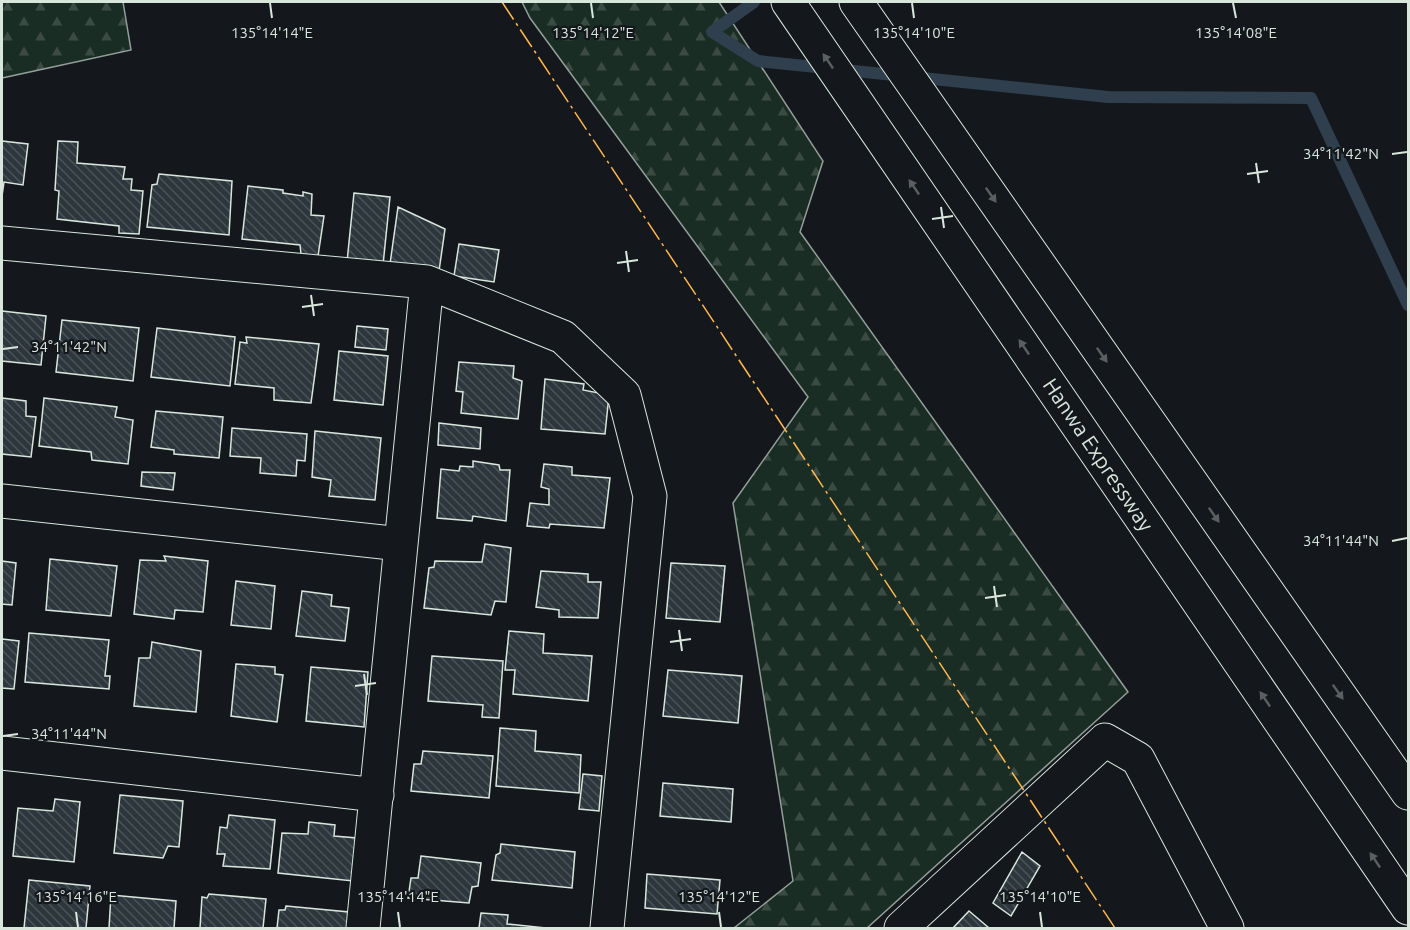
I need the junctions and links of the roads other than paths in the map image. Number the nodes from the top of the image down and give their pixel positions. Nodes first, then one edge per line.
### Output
1 (788, 2) edge
2 (856, 2) edge
3 (2, 243) edge
4 (426, 282) junction
5 (2, 501) edge
6 (401, 544) junction
7 (2, 753) edge
8 (1408, 793) edge
9 (377, 795) junction
10 (1408, 908) edge
11 (363, 928) edge
12 (607, 928) edge
13 (901, 928) edge
14 (1227, 928) edge

10 -> 1 main road, Hanwa Expressway
2 -> 8 main road
3 - 4 main road
4 - 6 main road
4 - 12 main road
5 - 6 main road
6 - 9 main road
7 - 9 main road
9 - 11 main road
13 - 14 main road

